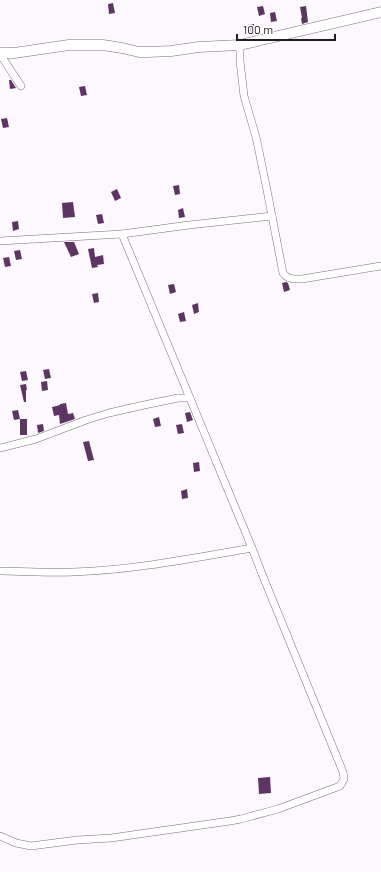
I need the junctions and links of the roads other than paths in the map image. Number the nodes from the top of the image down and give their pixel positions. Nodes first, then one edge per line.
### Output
1 (381, 12) edge
2 (240, 45) junction
3 (0, 54) edge
4 (21, 86) dead end
5 (272, 216) junction
6 (122, 234) junction
7 (0, 241) edge
8 (381, 266) edge
9 (190, 398) junction
10 (0, 448) edge
11 (252, 548) junction
12 (0, 572) edge
13 (0, 836) edge

1 - 2 street
2 - 3 street
2 - 5 street
3 - 4 street
5 - 6 street
5 - 8 street
6 - 7 street
6 - 9 street
9 - 10 street
9 - 11 street
11 - 12 street
11 - 13 street

